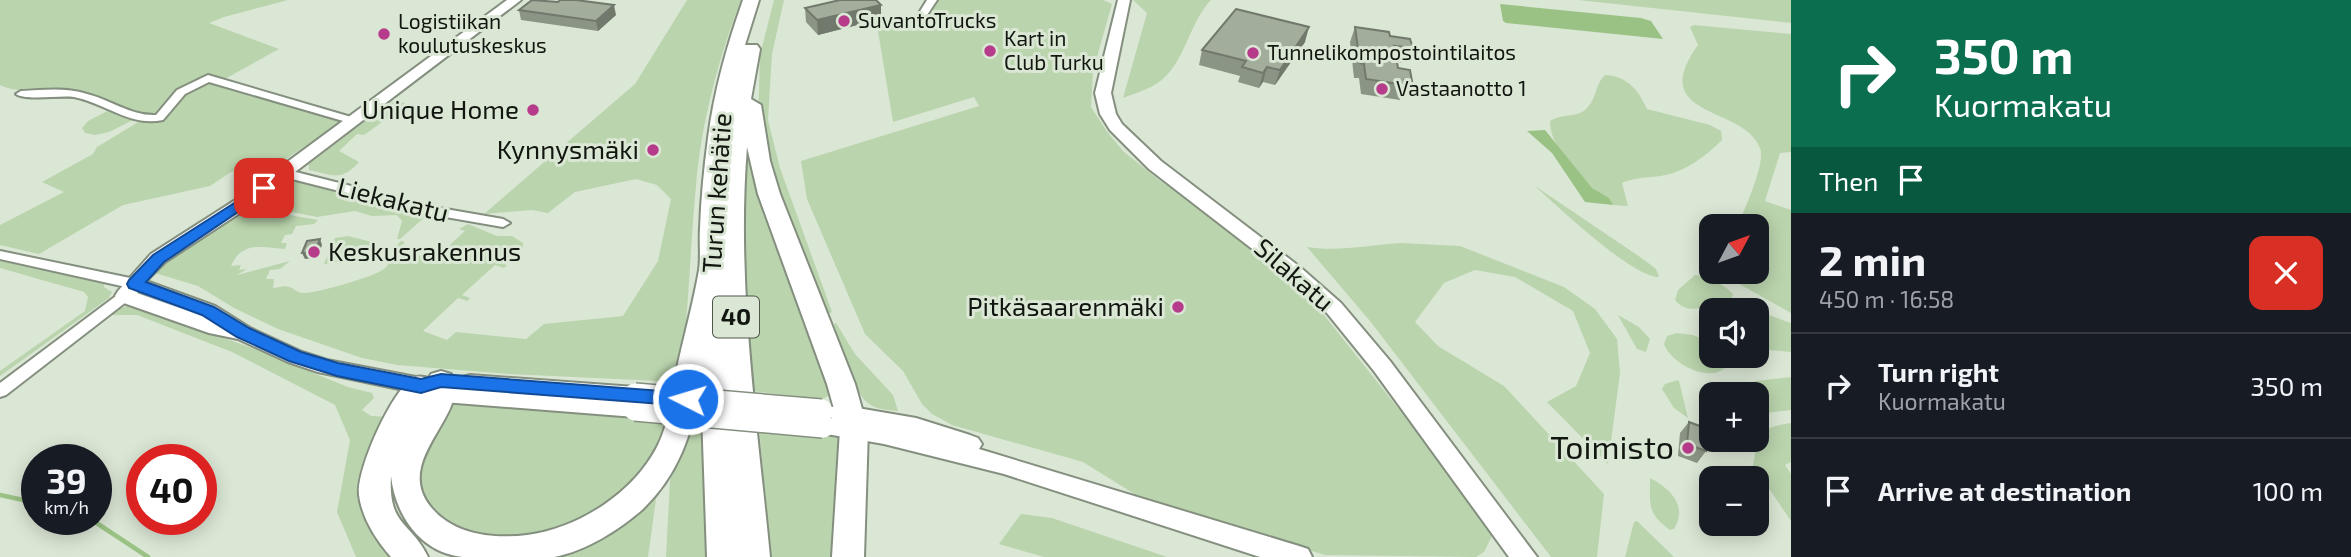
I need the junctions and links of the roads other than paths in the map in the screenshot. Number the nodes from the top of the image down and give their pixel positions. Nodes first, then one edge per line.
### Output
1 (515, 0) edge
2 (751, 0) edge
3 (765, 0) edge
4 (932, 0) edge
5 (1124, 0) edge
6 (924, 13) dead end
7 (745, 77) junction
8 (22, 94) dead end
9 (354, 121) junction
10 (284, 173) junction
11 (503, 223) dead end
12 (0, 255) edge
13 (710, 273) junction
14 (130, 290) junction
15 (435, 387) junction
16 (0, 391) edge
17 (852, 422) junction
18 (412, 557) edge
19 (723, 557) edge
20 (754, 557) edge
21 (848, 557) edge
22 (1299, 557) edge
23 (1524, 557) edge

1 - 9 street
2 - 13 highway, Turun kehätie / 40
3 - 7 highway, Turun kehätie / 40
4 - 6 street
5 - 23 street, Silakatu
7 - 17 highway
7 - 20 highway, Turun kehätie / 40
8 - 9 street
9 - 10 street
10 - 11 street, Liekakatu
10 - 14 street
12 - 14 street
13 - 15 highway
13 - 19 highway, Turun kehätie / 40
14 - 15 street
14 - 16 street
15 - 17 street, bridge
15 - 18 highway
17 - 21 highway
17 - 22 street

